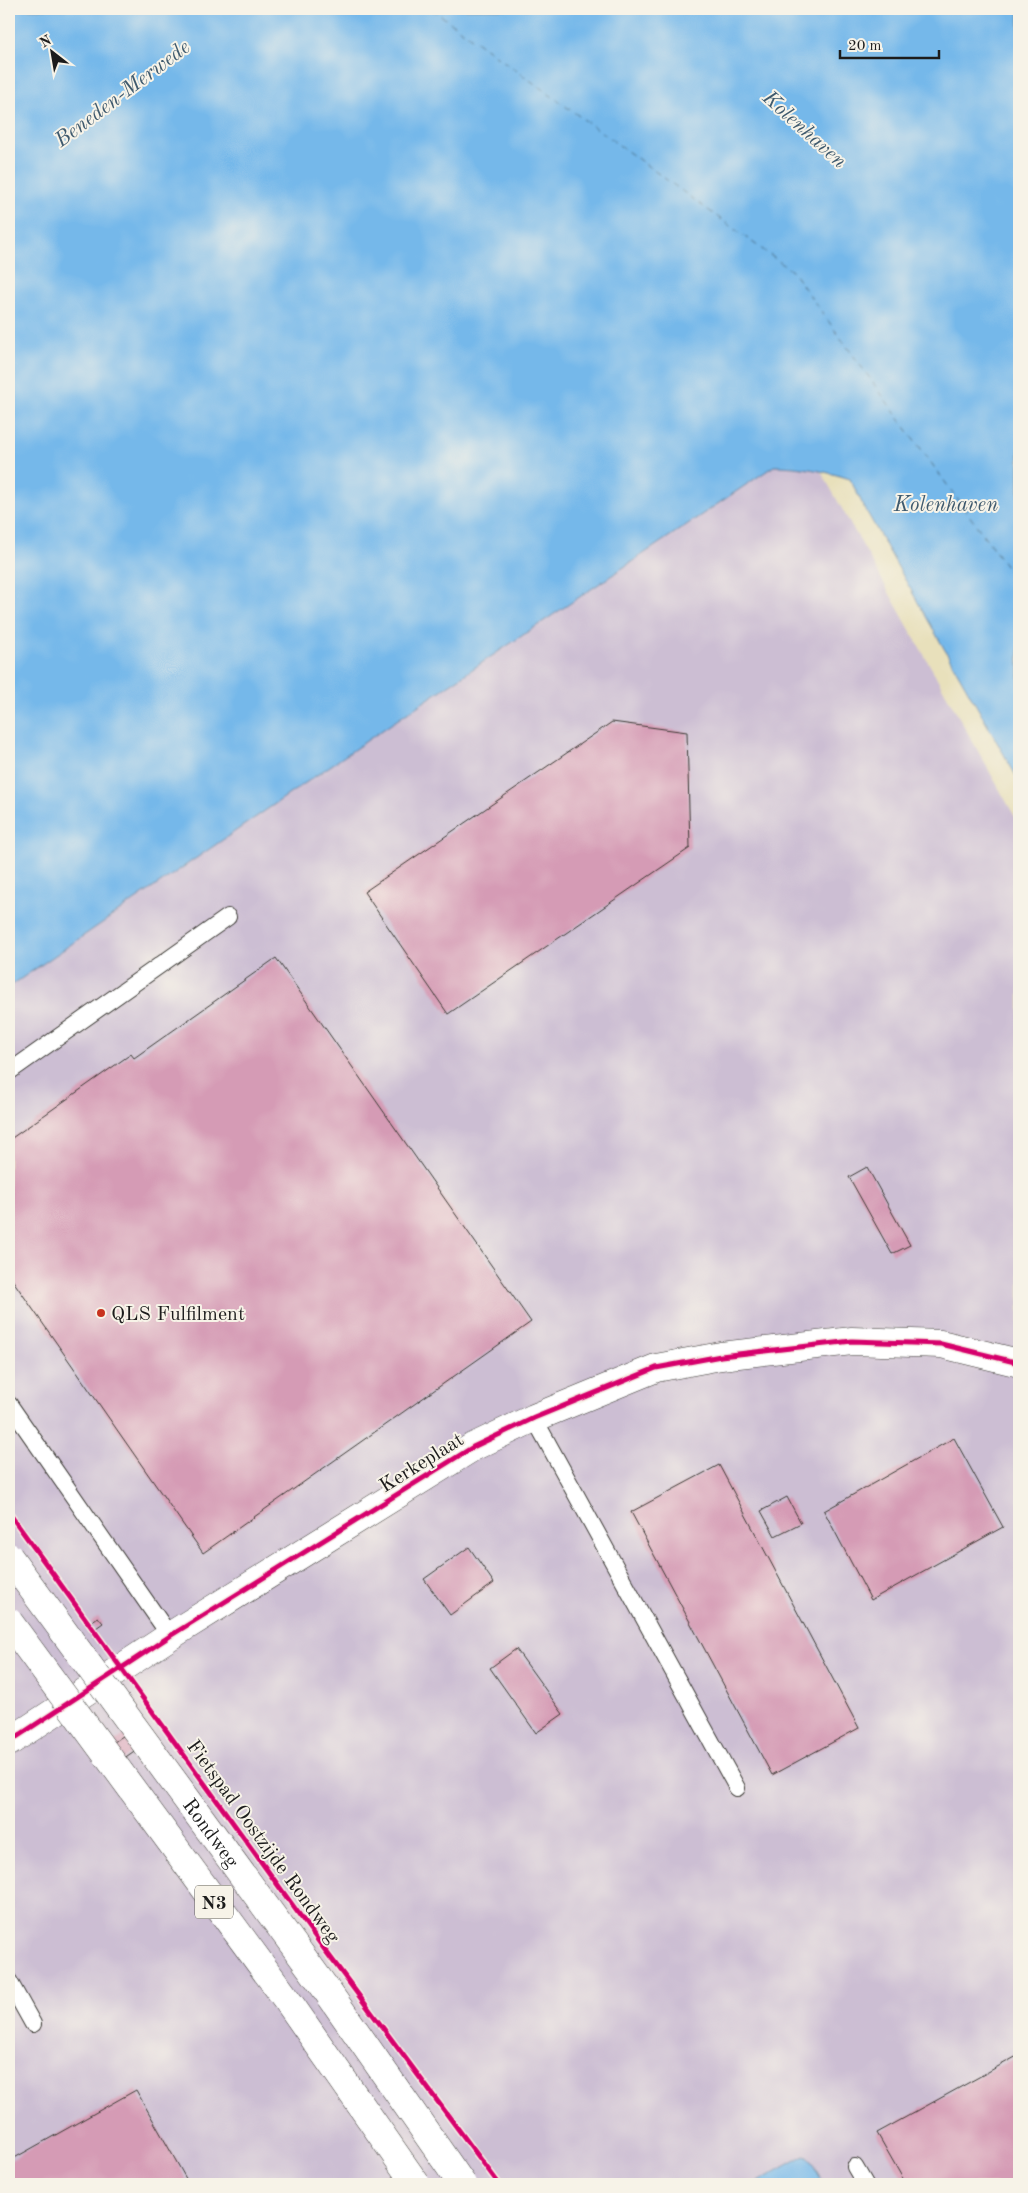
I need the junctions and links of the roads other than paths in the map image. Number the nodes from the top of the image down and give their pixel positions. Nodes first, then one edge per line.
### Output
1 (228, 917) dead end
2 (9, 1072) edge
3 (1019, 1363) edge
4 (9, 1404) edge
5 (534, 1418) junction
6 (9, 1557) edge
7 (9, 1622) edge
8 (170, 1636) junction
9 (10, 1738) edge
10 (737, 1788) dead end
11 (9, 1980) edge
12 (33, 2024) dead end
13 (855, 2167) dead end
14 (416, 2184) edge
15 (462, 2184) edge
16 (865, 2184) edge

1 - 2 lane
3 - 5 main road, Kerkeplaat
4 - 8 lane
5 - 8 main road, Kerkeplaat
5 - 10 lane
6 - 15 main road, Rondweg / N3, bridge
7 - 14 main road, Rondweg / N3, bridge
8 - 9 main road, Kerkeplaat
11 - 12 lane
13 - 16 lane

